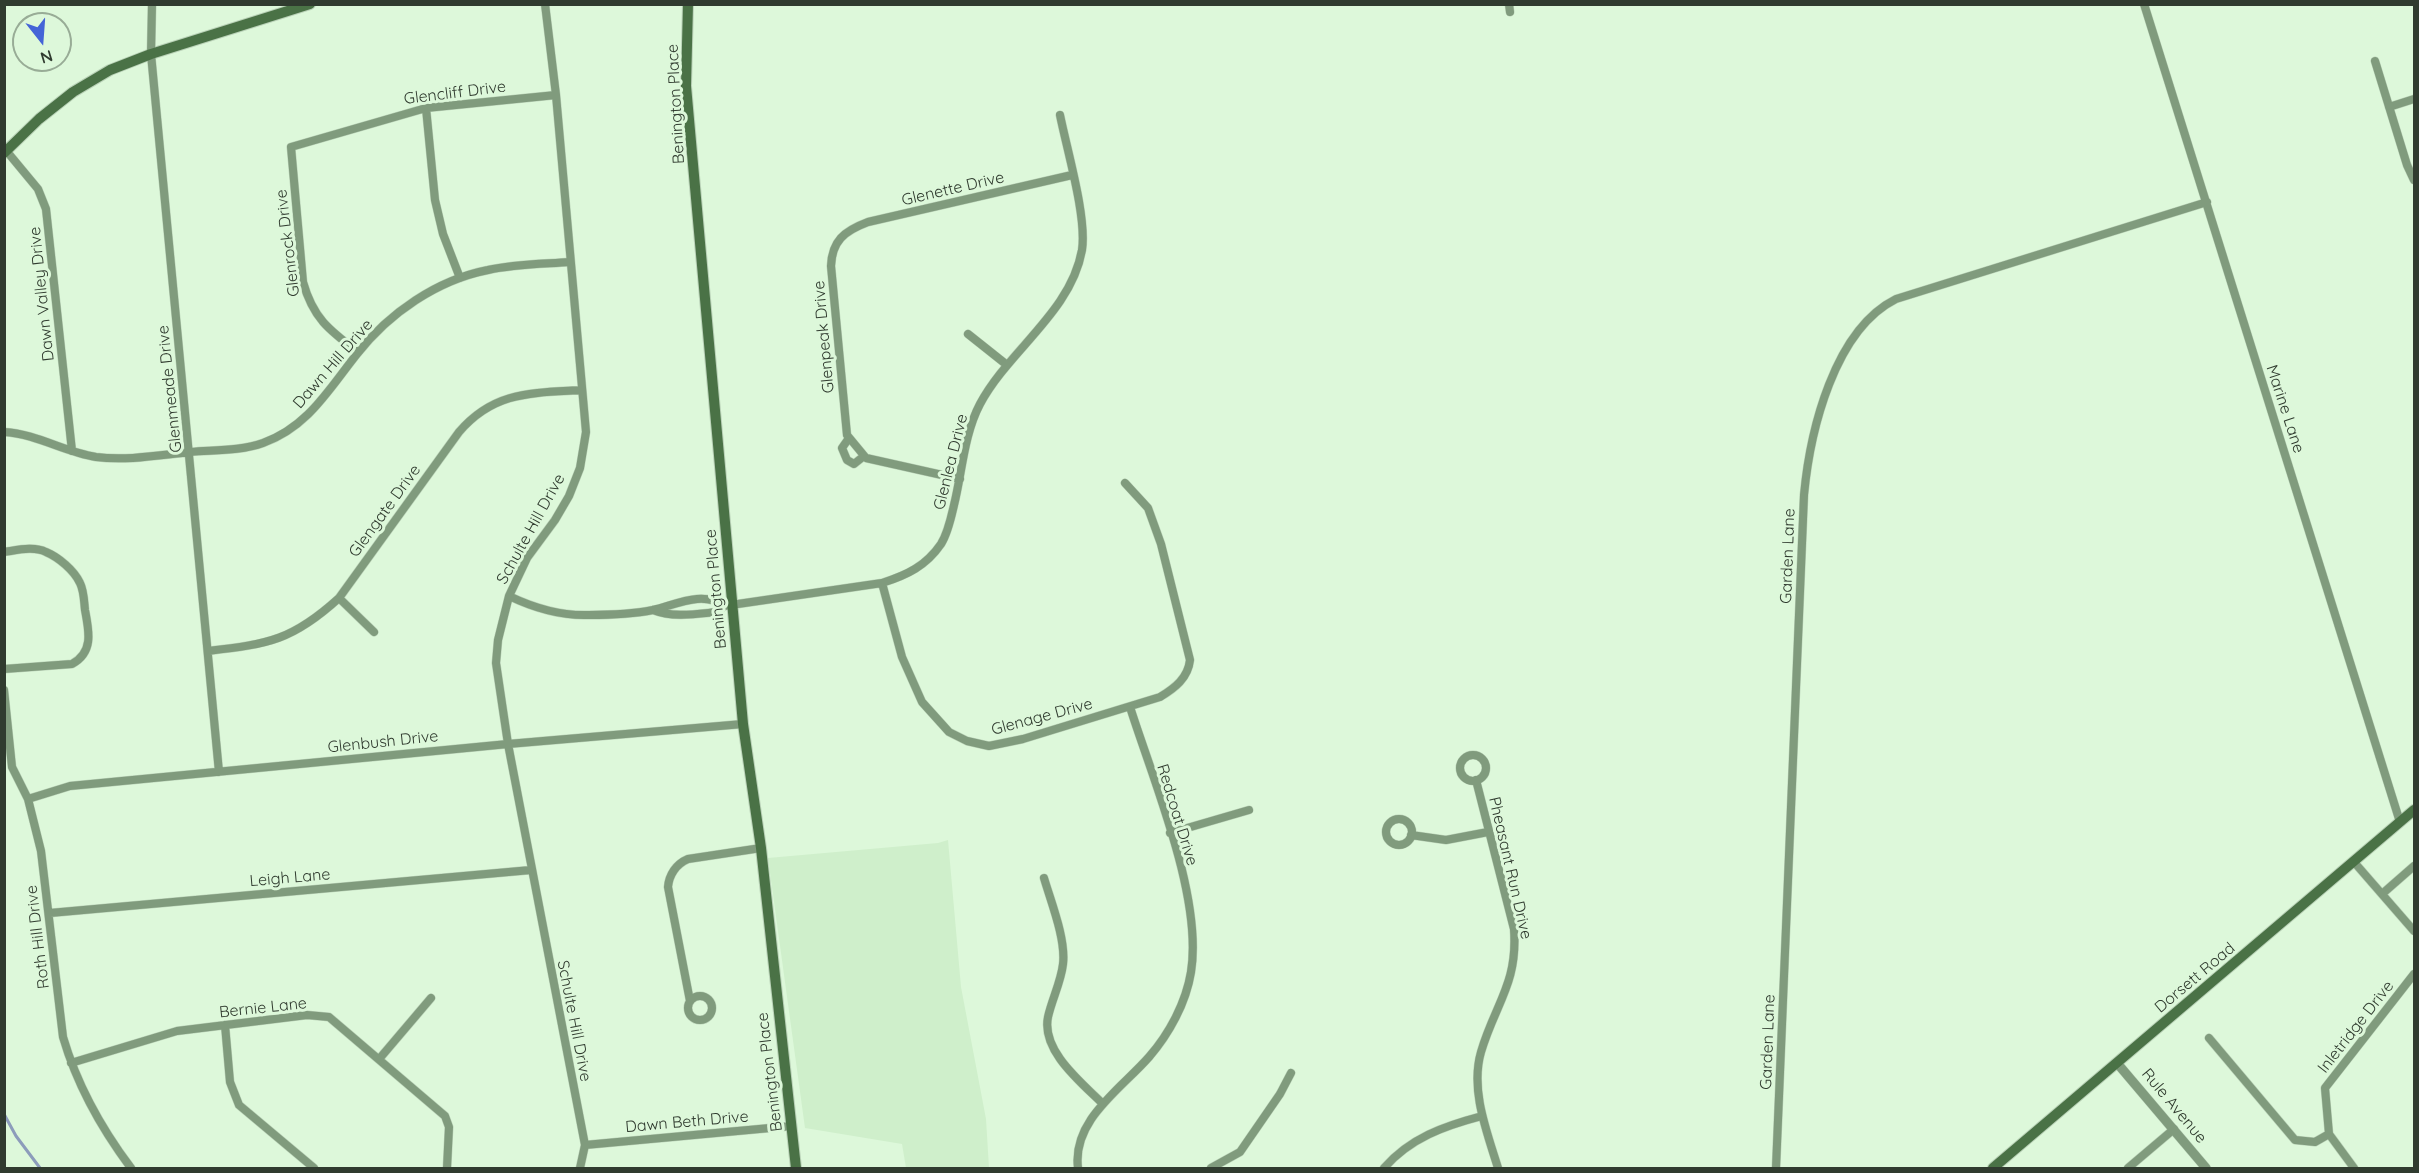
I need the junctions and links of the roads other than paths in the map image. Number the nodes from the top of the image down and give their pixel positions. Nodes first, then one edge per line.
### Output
1 (152, 4) edge
2 (310, 4) edge
3 (545, 4) edge
4 (688, 4) edge
5 (2144, 4) edge
6 (151, 54) junction
7 (2375, 61) dead end
8 (556, 95) junction
9 (2415, 99) edge
10 (2389, 107) junction
11 (426, 108) junction
12 (1060, 116) dead end
13 (291, 147) joint
14 (5, 151) edge
15 (1072, 176) junction
16 (2415, 180) edge
17 (2207, 202) junction
18 (842, 236) joint
19 (570, 262) junction
20 (460, 278) junction
21 (969, 334) dead end
22 (358, 352) junction
23 (1007, 365) junction
24 (582, 390) junction
25 (4, 432) edge
26 (849, 438) junction
27 (72, 451) junction
28 (189, 452) junction
29 (864, 456) junction
30 (960, 479) junction
31 (1125, 483) dead end
32 (4, 552) edge
33 (882, 583) junction
34 (509, 596) junction
35 (339, 598) junction
36 (728, 605) junction
37 (653, 610) junction
38 (374, 632) dead end
39 (208, 651) junction
40 (4, 669) edge
41 (4, 690) edge
42 (1130, 707) junction
43 (743, 724) junction
44 (508, 744) junction
45 (219, 772) junction
46 (1476, 780) dead end
47 (28, 799) junction
48 (1249, 810) dead end
49 (2415, 810) edge
50 (2400, 822) junction
51 (1488, 832) junction
52 (1170, 833) junction
53 (1411, 835) dead end
54 (761, 848) junction
55 (2354, 862) junction
56 (2415, 866) edge
57 (531, 870) junction
58 (1044, 878) dead end
59 (2382, 894) junction
60 (50, 913) junction
61 (2415, 931) edge
62 (2415, 974) edge
63 (430, 998) dead end
64 (690, 1001) dead end
65 (225, 1025) junction
66 (2209, 1038) dead end
67 (380, 1058) junction
68 (71, 1063) junction
69 (2117, 1063) junction
70 (1291, 1073) dead end
71 (1103, 1104) junction
72 (1482, 1116) junction
73 (792, 1126) junction
74 (2174, 1129) junction
75 (2328, 1134) junction
76 (585, 1145) junction
77 (131, 1168) edge
78 (314, 1168) edge
79 (447, 1168) edge
80 (580, 1168) edge
81 (796, 1168) edge
82 (1078, 1168) edge
83 (1211, 1168) edge
84 (1384, 1168) edge
85 (1498, 1168) edge
86 (1776, 1168) edge
87 (1993, 1168) edge
88 (2128, 1168) edge
89 (2206, 1168) edge
90 (2355, 1168) edge

1 - 6 street, Glenmeade Drive
2 - 6 main road
3 - 8 street, Schulte Hill Drive
4 - 36 main road, Benington Place
5 - 17 street, Marine Lane
6 - 14 main road
6 - 28 street, Glenmeade Drive
7 - 10 street
8 - 11 street, Glencliff Drive
8 - 19 street, Schulte Hill Drive
9 - 10 street
10 - 16 street
11 - 13 street, Glencliff Drive
11 - 20 street
12 - 15 street, Glenlea Drive
13 - 22 street, Glenrock Drive
14 - 27 street, Dawn Valley Drive
15 - 18 street, Glenette Drive
15 - 23 street, Glenlea Drive
17 - 50 street, Marine Lane
17 - 86 street, Garden Lane
18 - 26 street, Glenpeak Drive
19 - 20 street, Dawn Hill Drive
19 - 24 street, Schulte Hill Drive
20 - 22 street, Dawn Hill Drive
21 - 23 street
22 - 28 street, Dawn Hill Drive
23 - 30 street, Glenlea Drive
24 - 34 street, Schulte Hill Drive
24 - 35 street, Glengate Drive
25 - 27 street, Dawn Hill Drive
26 - 29 street, Glenpeak Drive
26 - 29 street, Glenpeak Drive
27 - 28 street, Dawn Hill Drive
28 - 39 street, Glenmeade Drive
29 - 30 street, Glenpeak Drive
30 - 33 street, Glenlea Drive
31 - 42 street
32 - 40 street
33 - 36 street, Glenlea Drive
33 - 42 street, Glenage Drive
34 - 37 street, Glenlea Drive
34 - 44 street, Schulte Hill Drive
35 - 38 street
35 - 39 street, Glengate Drive
36 - 37 street, Glenlea Drive
36 - 37 street, Glenlea Drive
36 - 43 main road, Benington Place
39 - 45 street, Glenmeade Drive
41 - 47 street, Roth Hill Drive
42 - 52 street, Redcoat Drive
43 - 44 street, Glenbush Drive
43 - 54 main road, Benington Place
44 - 45 street, Glenbush Drive
44 - 57 street, Schulte Hill Drive
45 - 47 street, Glenbush Drive
46 - 51 street, Pheasant Run Drive
47 - 60 street, Roth Hill Drive
48 - 52 street
49 - 50 main road, Dorsett Road
50 - 55 main road, Dorsett Road
51 - 53 street
51 - 72 street, Pheasant Run Drive
52 - 71 street, Redcoat Drive
54 - 64 street
54 - 73 main road, Benington Place
55 - 59 street
55 - 69 main road, Dorsett Road
56 - 59 street
57 - 60 street, Leigh Lane
57 - 76 street, Schulte Hill Drive
58 - 71 street
59 - 61 street
60 - 68 street, Roth Hill Drive
62 - 75 street, Inletridge Drive
63 - 67 street
65 - 67 street, Bernie Lane
65 - 68 street, Bernie Lane
65 - 78 street
66 - 75 street
67 - 79 street, Bernie Lane
68 - 77 street, Roth Hill Drive
69 - 74 street, Rule Avenue
69 - 87 main road, Dorsett Road
70 - 83 street
71 - 82 street, Redcoat Drive
72 - 84 street
72 - 85 street, Pheasant Run Drive
73 - 76 street, Dawn Beth Drive
73 - 81 main road, Benington Place
74 - 88 street
74 - 89 street, Rule Avenue
75 - 90 street
76 - 80 street, Schulte Hill Drive

